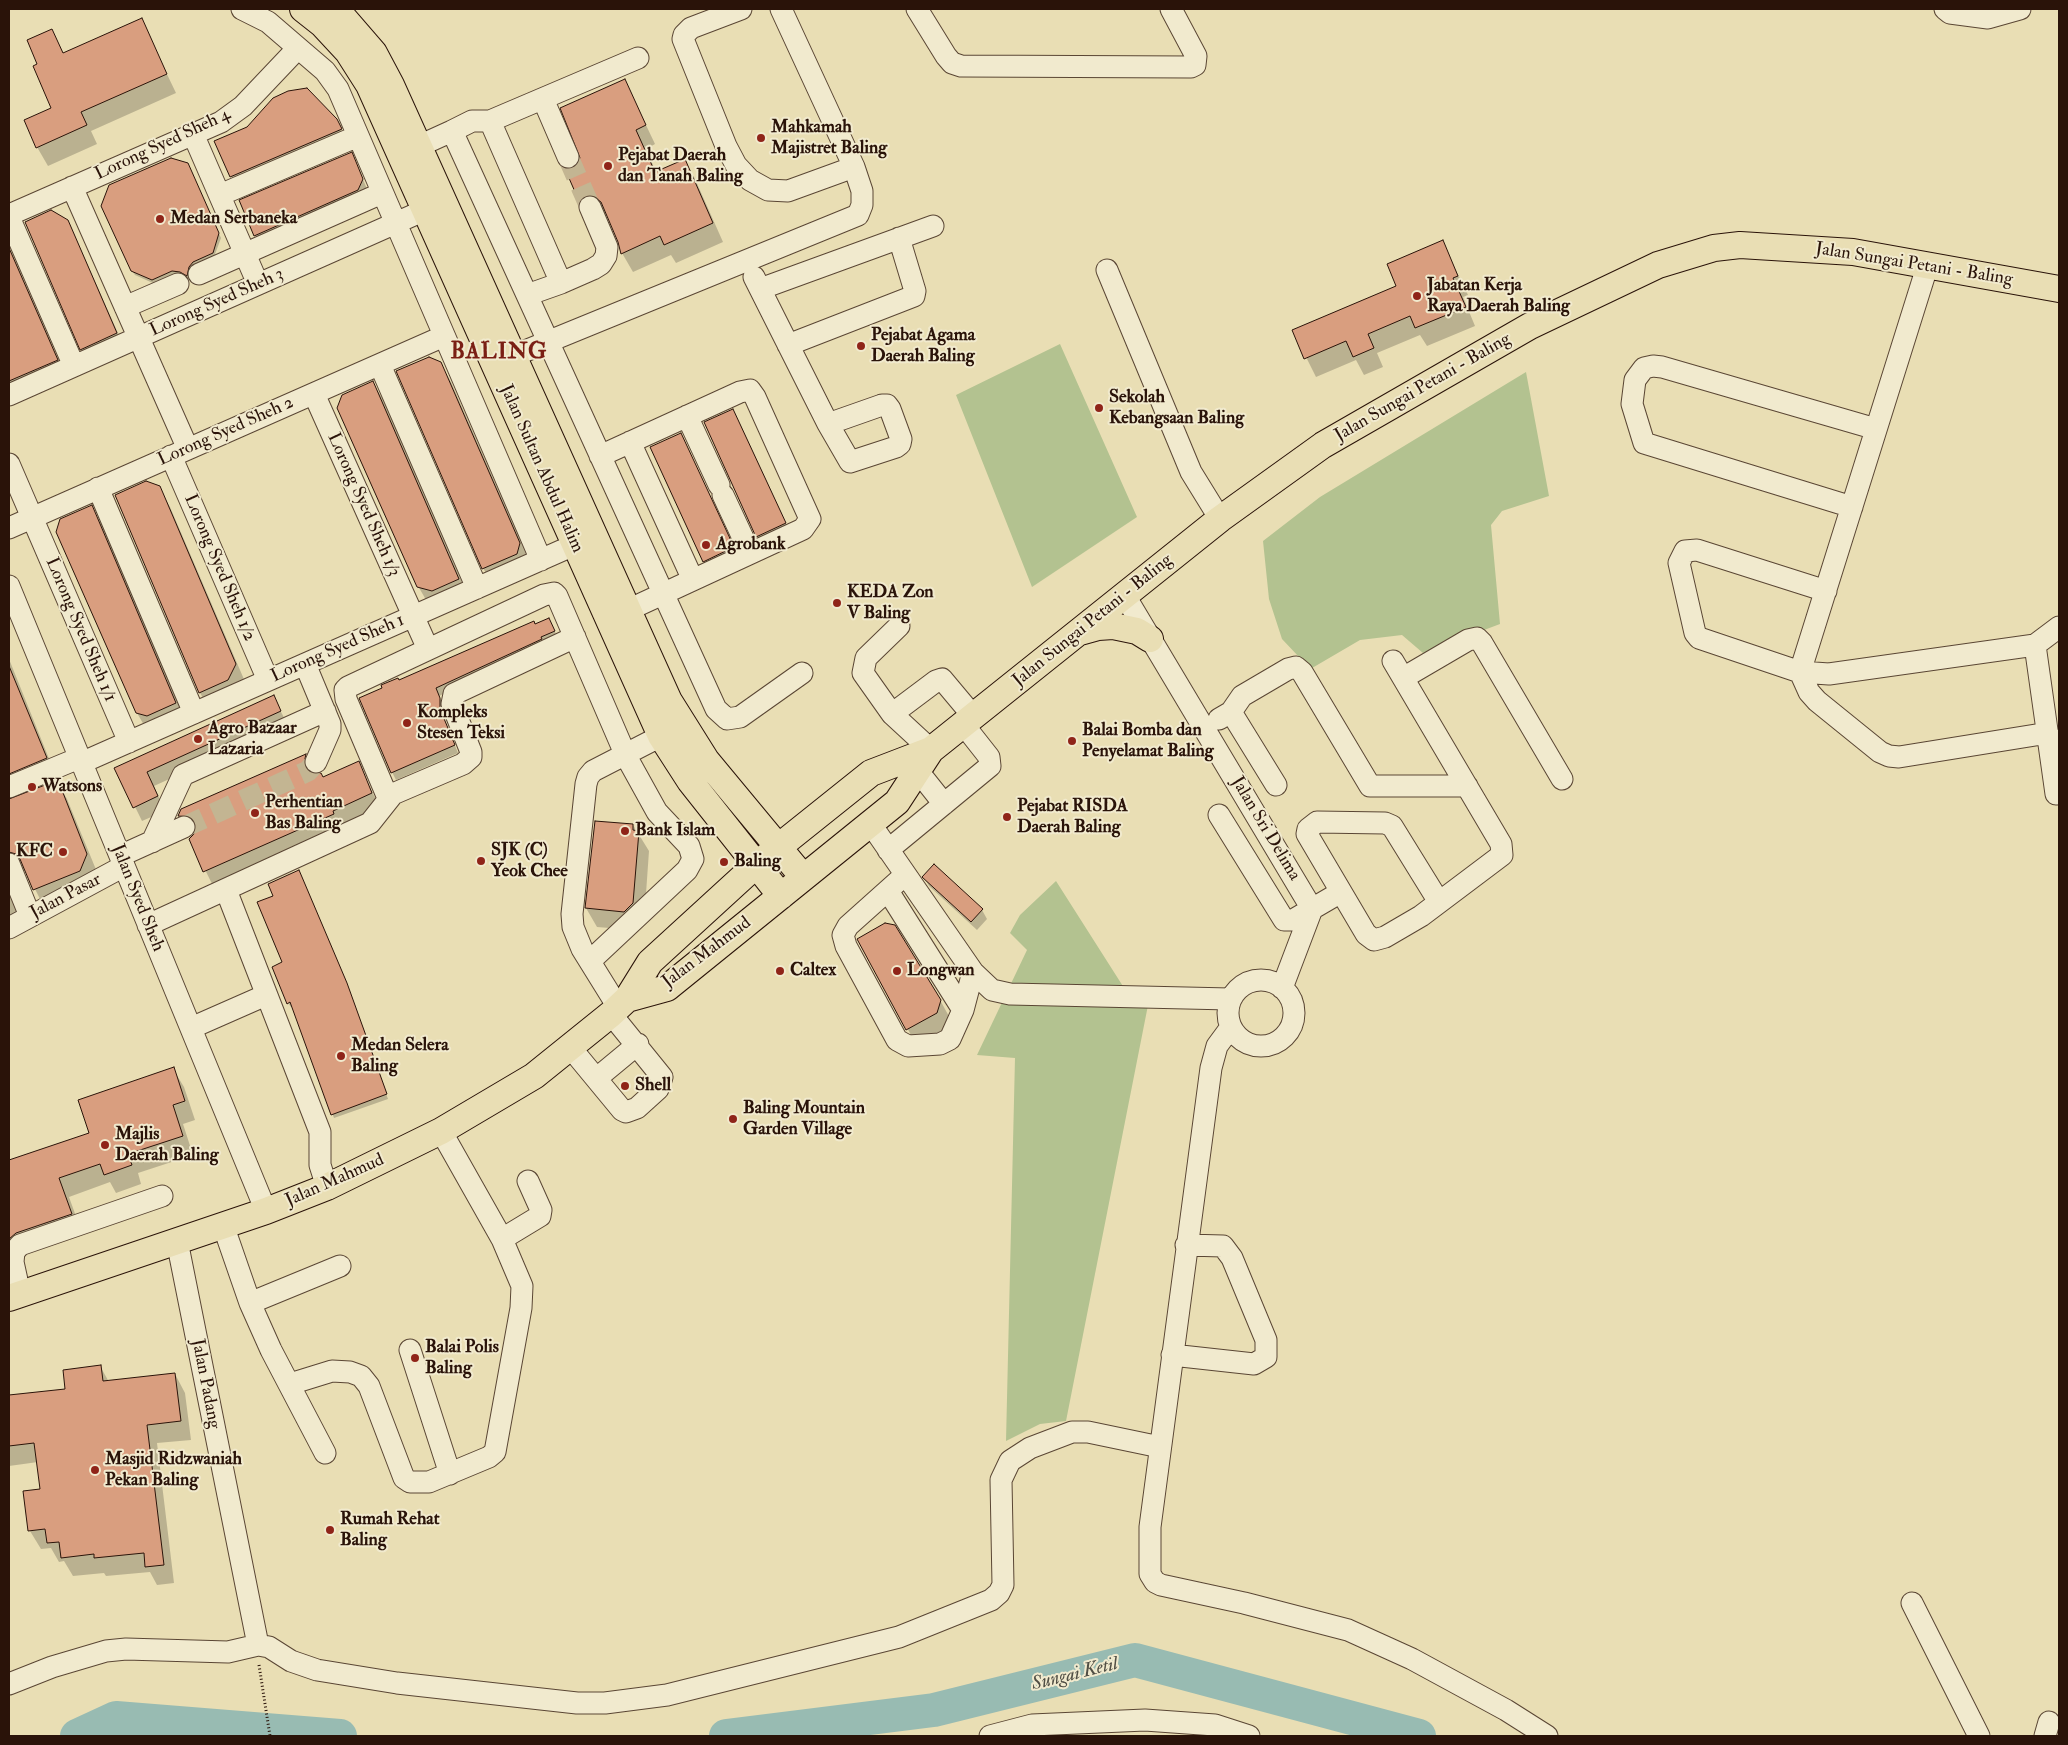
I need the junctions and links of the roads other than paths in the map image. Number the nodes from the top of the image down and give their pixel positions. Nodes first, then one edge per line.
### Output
1 (242, 9) edge
2 (303, 9) edge
3 (336, 9) edge
4 (741, 9) edge
5 (781, 9) edge
6 (917, 9) edge
7 (1170, 9) edge
8 (1945, 9) edge
9 (2020, 9) edge
10 (298, 48) junction
11 (638, 58) dead end
12 (542, 99) junction
13 (490, 121) junction
14 (452, 131) junction
15 (193, 134) junction
16 (358, 136) junction
17 (419, 146) junction
18 (568, 157) tunnel mouth
19 (854, 167) junction
20 (72, 187) junction
21 (382, 193) junction
22 (220, 196) junction
23 (590, 207) tunnel mouth
24 (425, 210) junction
25 (9, 216) edge
26 (395, 223) junction
27 (933, 226) dead end
28 (899, 238) junction
29 (245, 254) junction
30 (746, 262) junction
31 (1928, 264) junction
32 (1106, 270) dead end
33 (199, 274) dead end
34 (561, 283) junction
35 (178, 284) dead end
36 (258, 284) junction
37 (760, 289) junction
38 (2059, 289) edge
39 (527, 295) junction
40 (125, 307) junction
41 (444, 336) junction
42 (138, 338) junction
43 (548, 342) junction
44 (788, 345) junction
45 (514, 356) junction
46 (380, 365) junction
47 (74, 366) junction
48 (314, 394) junction
49 (9, 395) edge
50 (687, 416) junction
51 (828, 424) dead end
52 (1876, 429) junction
53 (630, 442) junction
54 (180, 453) junction
55 (600, 456) junction
56 (9, 464) edge
57 (98, 488) junction
58 (1852, 507) junction
59 (32, 518) junction
60 (1220, 518) junction
61 (9, 528) edge
62 (585, 540) junction
63 (750, 554) junction
64 (540, 560) junction
65 (507, 575) junction
66 (693, 580) junction
67 (9, 586) edge
68 (477, 588) junction
69 (1826, 591) junction
70 (663, 594) junction
71 (1125, 596) junction
72 (521, 606) junction
73 (628, 610) junction
74 (413, 616) junction
75 (899, 626) dead end
76 (2059, 627) edge
77 (1079, 632) junction
78 (575, 637) junction
79 (1150, 639) junction
80 (2035, 646) junction
81 (428, 649) junction
82 (304, 664) junction
83 (1800, 672) junction
84 (802, 673) dead end
85 (268, 680) junction
86 (324, 711) junction
87 (1231, 712) junction
88 (194, 713) junction
89 (892, 714) junction
90 (968, 720) junction
91 (1204, 728) junction
92 (2048, 733) junction
93 (661, 736) junction
94 (129, 742) junction
95 (626, 756) junction
96 (80, 760) junction
97 (924, 760) junction
98 (316, 762) tunnel mouth
99 (1562, 779) dead end
100 (1276, 784) dead end
101 (1467, 786) junction
102 (9, 787) edge
103 (2056, 794) dead end
104 (388, 798) junction
105 (944, 804) junction
106 (1219, 815) dead end
107 (870, 824) junction
108 (184, 827) tunnel mouth
109 (732, 834) junction
110 (152, 842) junction
111 (778, 848) junction
112 (888, 850) junction
113 (122, 861) junction
114 (9, 864) edge
115 (756, 865) junction
116 (905, 875) junction
117 (804, 877) junction
118 (226, 890) junction
119 (888, 891) junction
120 (1341, 892) junction
121 (780, 896) junction
122 (715, 902) junction
123 (1439, 902) junction
124 (1312, 909) junction
125 (30, 916) junction
126 (148, 925) junction
127 (9, 928) edge
128 (590, 961) junction
129 (973, 972) junction
130 (1282, 988) junction
131 (266, 995) junction
132 (1230, 999) junction
133 (619, 1007) junction
134 (963, 1010) junction
135 (1231, 1027) junction
136 (191, 1028) junction
137 (638, 1044) junction
138 (570, 1047) junction
139 (597, 1078) junction
140 (441, 1131) junction
141 (528, 1181) dead end
142 (327, 1187) junction
143 (162, 1196) dead end
144 (266, 1211) junction
145 (223, 1225) junction
146 (502, 1239) junction
147 (177, 1241) junction
148 (1186, 1245) junction
149 (340, 1266) dead end
150 (14, 1296) edge
151 (250, 1303) junction
152 (410, 1350) dead end
153 (1172, 1355) junction
154 (290, 1384) junction
155 (1160, 1447) junction
156 (325, 1453) dead end
157 (450, 1474) junction
158 (1912, 1603) dead end
159 (258, 1654) junction
160 (9, 1684) edge
161 (990, 1736) edge
162 (1249, 1736) edge
163 (1547, 1736) edge
164 (1979, 1736) edge

1 - 10 street
2 - 24 main road, Jalan Sultan Abdul Halim
3 - 17 main road, Jalan Sultan Abdul Halim
4 - 19 street
5 - 19 street
6 - 7 street
8 - 9 street
10 - 15 street, Lorong Syed Sheh 4
10 - 16 street
11 - 12 street
12 - 13 street
12 - 18 street
13 - 14 street
13 - 34 street
14 - 17 street
14 - 39 street
15 - 20 street, Lorong Syed Sheh 4
15 - 22 street
16 - 21 street
16 - 22 street
17 - 45 main road, Jalan Sultan Abdul Halim
19 - 30 street
20 - 25 street, Lorong Syed Sheh 4
20 - 40 street, Lorong Syed Sheh 1/2
21 - 26 street
21 - 29 street
22 - 29 street
23 - 34 street
24 - 26 street, Lorong Syed Sheh 3
24 - 62 main road, Jalan Sultan Abdul Halim
25 - 47 street
26 - 36 street, Lorong Syed Sheh 3
26 - 41 street
27 - 28 street
28 - 37 street
28 - 44 street
29 - 33 street
29 - 36 street
30 - 37 street
30 - 43 street
31 - 38 main road, Jalan Sungai Petani - Baling
31 - 52 street
31 - 60 main road, Jalan Sungai Petani - Baling
32 - 60 street
34 - 39 street
35 - 40 street
36 - 42 street, Lorong Syed Sheh 3
37 - 44 street
39 - 43 street
40 - 42 street, Lorong Syed Sheh 1/2
41 - 46 street, Lorong Syed Sheh 2
41 - 64 street
42 - 47 street, Lorong Syed Sheh 3
42 - 54 street, Lorong Syed Sheh 1/2
43 - 45 street
43 - 55 street
44 - 51 street
45 - 62 main road, Jalan Sultan Abdul Halim
46 - 48 street, Lorong Syed Sheh 2
46 - 68 street
47 - 49 street, Lorong Syed Sheh 3
48 - 54 street, Lorong Syed Sheh 2
48 - 74 street, Lorong Syed Sheh 1/3
50 - 53 street
50 - 63 street
50 - 63 street
52 - 58 street
52 - 58 street
53 - 55 street
53 - 66 street
54 - 57 street, Lorong Syed Sheh 2
54 - 85 street, Lorong Syed Sheh 1/2
55 - 70 street
56 - 59 street, Lorong Syed Sheh 1/1
57 - 59 street, Lorong Syed Sheh 2
57 - 88 street
58 - 69 street
59 - 61 street, Lorong Syed Sheh 2
59 - 94 street, Lorong Syed Sheh 1/1
60 - 71 main road, Jalan Sungai Petani - Baling
62 - 64 street, Lorong Syed Sheh 1
62 - 73 main road, Jalan Sultan Abdul Halim
62 - 93 main road, Jalan Sultan Abdul Halim
63 - 66 street
64 - 65 street, Lorong Syed Sheh 1
65 - 68 street, Lorong Syed Sheh 1
65 - 72 street
66 - 70 street
67 - 96 street, Jalan Syed Sheh
68 - 74 street, Lorong Syed Sheh 1
69 - 83 street
69 - 83 street
70 - 73 street
70 - 84 street
71 - 77 main road, Jalan Sungai Petani - Baling
71 - 79 street, Jalan Sri Delima
72 - 78 street
72 - 81 street
73 - 111 main road, Jalan Sultan Abdul Halim
74 - 81 street, Lorong Syed Sheh 1/3
74 - 82 street, Lorong Syed Sheh 1
75 - 89 street
76 - 80 street
77 - 79 main road
77 - 90 main road, Jalan Sungai Petani - Baling
78 - 95 street
78 - 104 street
79 - 91 street, Jalan Sri Delima
80 - 83 street
80 - 92 street
81 - 104 street
82 - 85 street, Lorong Syed Sheh 1
82 - 86 street
83 - 92 street
85 - 88 street, Lorong Syed Sheh 1
86 - 98 street
86 - 110 street
87 - 91 street
87 - 100 street
87 - 101 street
88 - 94 street, Lorong Syed Sheh 1
89 - 90 street
89 - 97 street
90 - 97 main road, Jalan Sungai Petani - Baling
90 - 105 street
91 - 124 street, Jalan Sri Delima
92 - 103 street
93 - 95 street
93 - 109 main road, Jalan Sultan Abdul Halim
94 - 96 street, Lorong Syed Sheh 1
95 - 128 street
95 - 128 street
96 - 102 street, Lorong Syed Sheh 1
96 - 113 street, Jalan Syed Sheh
97 - 105 street
97 - 107 main road, Jalan Sungai Petani - Baling
97 - 111 main road, Jalan Sungai Petani - Baling
99 - 101 street
101 - 123 street
104 - 118 street
105 - 112 street
106 - 124 street
107 - 112 street
107 - 117 main road, Jalan Sungai Petani - Baling
108 - 110 street, Jalan Pasar
109 - 115 main road, Jalan Sultan Abdul Halim
109 - 122 main road
110 - 113 street, Jalan Pasar
111 - 115 main road, Jalan Sungai Petani - Baling
111 - 117 main road, Jalan Sultan Abdul Halim
112 - 116 street
113 - 125 street, Jalan Pasar
113 - 126 street, Jalan Syed Sheh
114 - 125 street
115 - 121 main road, Jalan Sultan Abdul Halim
115 - 122 main road, Jalan Mahmud
116 - 119 street
116 - 129 street
117 - 121 main road, Jalan Sungai Petani - Baling
118 - 126 street
118 - 131 street
119 - 134 street
119 - 134 street
120 - 123 street
120 - 123 street
120 - 124 street
121 - 133 main road, Jalan Mahmud
122 - 133 main road, Jalan Mahmud
124 - 130 street
125 - 127 street, Jalan Pasar
126 - 136 street, Jalan Syed Sheh
128 - 133 street
129 - 132 street
129 - 134 street
130 - 132 street
130 - 135 street
131 - 136 street
131 - 142 street
132 - 135 street
133 - 137 street
133 - 138 main road, Jalan Mahmud
135 - 148 street
136 - 144 street, Jalan Syed Sheh
137 - 139 street
137 - 139 street
138 - 139 street
138 - 140 main road, Jalan Mahmud
140 - 142 main road, Jalan Mahmud
140 - 146 street
141 - 146 street
142 - 144 main road, Jalan Mahmud
143 - 150 street
144 - 145 main road, Jalan Mahmud
145 - 147 main road, Jalan Mahmud
145 - 151 street
146 - 157 street
147 - 150 main road, Jalan Mahmud
147 - 159 street, Jalan Padang
148 - 153 street
148 - 153 street
149 - 151 street
151 - 154 street
152 - 157 street
153 - 155 street
154 - 156 street
154 - 157 street
155 - 159 street
155 - 163 street
158 - 164 street
159 - 160 street
161 - 162 street

